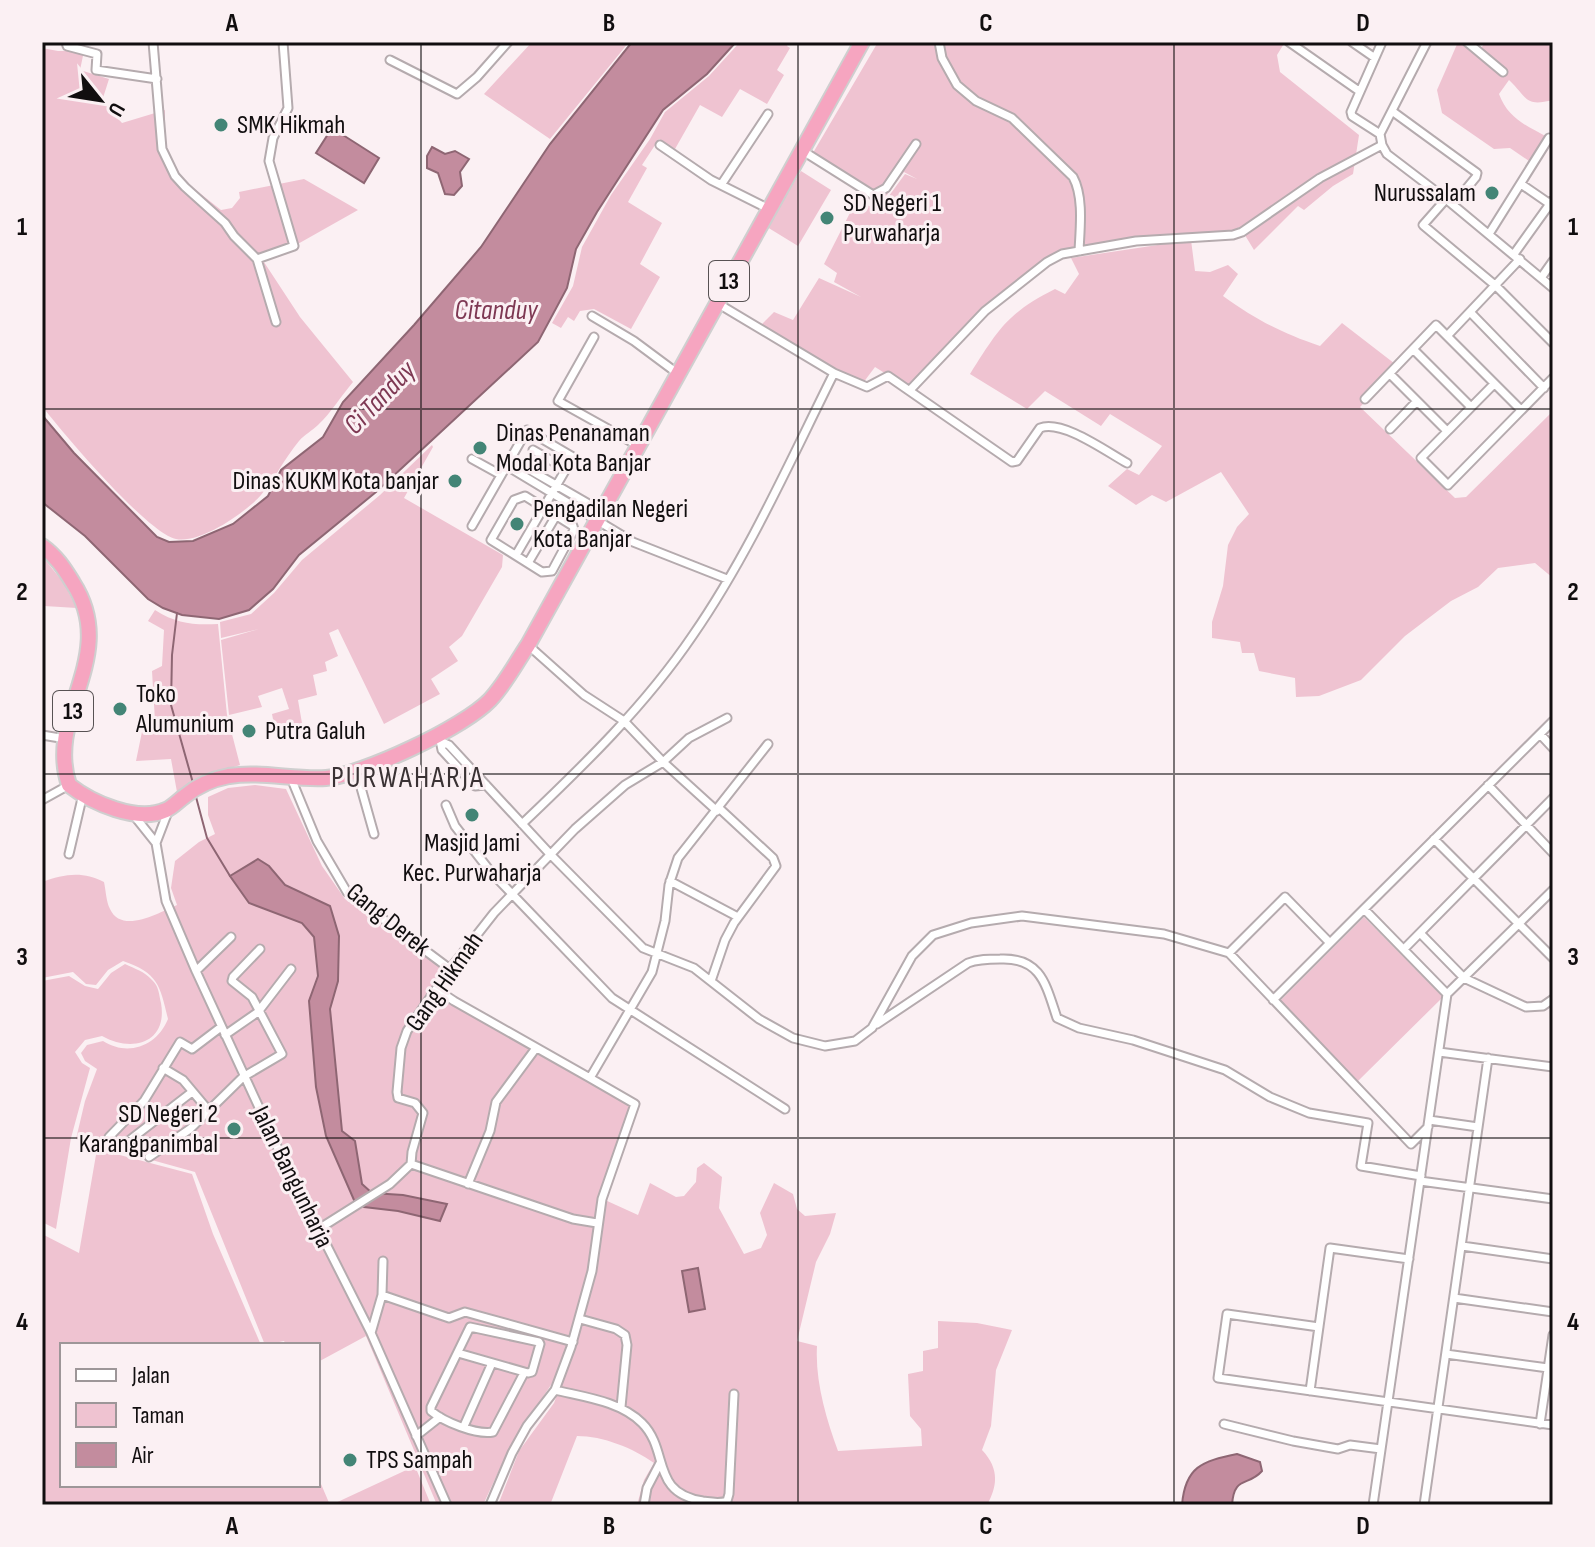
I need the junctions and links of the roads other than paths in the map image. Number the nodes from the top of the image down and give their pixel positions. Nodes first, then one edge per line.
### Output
1 (66, 42) edge
2 (153, 42) edge
3 (283, 42) edge
4 (508, 42) edge
5 (862, 42) edge
6 (939, 42) edge
7 (1289, 42) edge
8 (1352, 42) edge
9 (1382, 42) edge
10 (1426, 42) edge
11 (1467, 42) edge
12 (1375, 58) junction
13 (390, 60) dead end
14 (1503, 72) dead end
15 (157, 79) junction
16 (1359, 91) junction
17 (1392, 111) junction
18 (768, 114) dead end
19 (1380, 134) junction
20 (1549, 138) dead end
21 (916, 144) dead end
22 (660, 145) dead end
23 (1382, 145) junction
24 (801, 150) junction
25 (1521, 184) junction
26 (721, 185) junction
27 (1450, 202) junction
28 (1551, 202) edge
29 (769, 209) junction
30 (1489, 234) junction
31 (1079, 251) junction
32 (1517, 257) junction
33 (257, 259) junction
34 (1553, 261) edge
35 (1541, 278) junction
36 (1496, 286) junction
37 (1553, 288) edge
38 (717, 303) junction
39 (1470, 312) junction
40 (592, 316) dead end
41 (276, 322) dead end
42 (1447, 336) junction
43 (594, 337) dead end
44 (1553, 343) edge
45 (1413, 349) junction
46 (677, 373) junction
47 (834, 373) junction
48 (1390, 374) junction
49 (1553, 378) edge
50 (1494, 384) junction
51 (1544, 388) junction
52 (910, 390) junction
53 (1365, 399) dead end
54 (1417, 401) junction
55 (1471, 407) junction
56 (1521, 410) junction
57 (1390, 429) dead end
58 (1447, 431) junction
59 (637, 445) junction
60 (533, 450) dead end
61 (472, 459) dead end
62 (509, 462) junction
63 (1127, 463) dead end
64 (566, 469) junction
65 (501, 475) junction
66 (555, 490) junction
67 (544, 507) junction
68 (557, 514) junction
69 (599, 515) junction
70 (472, 526) dead end
71 (42, 546) edge
72 (516, 555) junction
73 (528, 563) junction
74 (727, 579) junction
75 (528, 645) junction
76 (727, 718) dead end
77 (624, 721) junction
78 (1553, 721) edge
79 (1540, 734) junction
80 (42, 735) edge
81 (66, 739) junction
82 (439, 739) junction
83 (768, 744) dead end
84 (1553, 748) edge
85 (663, 762) junction
86 (356, 770) junction
87 (291, 778) junction
88 (69, 785) junction
89 (1488, 785) junction
90 (83, 794) junction
91 (1553, 798) edge
92 (42, 800) edge
93 (446, 805) dead end
94 (169, 809) junction
95 (718, 809) junction
96 (131, 812) junction
97 (522, 824) junction
98 (1526, 825) junction
99 (374, 834) dead end
100 (1434, 839) junction
101 (156, 843) junction
102 (1553, 853) edge
103 (69, 854) dead end
104 (550, 854) junction
105 (1473, 879) junction
106 (670, 881) junction
107 (1553, 890) edge
108 (511, 895) junction
109 (1364, 909) junction
110 (738, 917) junction
111 (1519, 924) junction
112 (1420, 933) junction
113 (231, 937) dead end
114 (1330, 943) junction
115 (260, 949) dead end
116 (1404, 949) junction
117 (1229, 953) junction
118 (656, 954) junction
119 (1553, 958) edge
120 (291, 969) dead end
121 (450, 969) junction
122 (196, 971) junction
123 (1464, 978) junction
124 (711, 981) junction
125 (436, 989) junction
126 (1447, 994) junction
127 (1553, 999) edge
128 (1273, 1000) junction
129 (632, 1011) junction
130 (258, 1012) junction
131 (872, 1028) junction
132 (223, 1031) junction
133 (536, 1048) junction
134 (1439, 1052) junction
135 (1488, 1058) junction
136 (1553, 1067) edge
137 (163, 1068) junction
138 (243, 1077) junction
139 (590, 1078) junction
140 (192, 1092) junction
141 (785, 1109) dead end
142 (209, 1111) junction
143 (1428, 1123) junction
144 (1478, 1127) junction
145 (109, 1137) dead end
146 (1411, 1144) junction
147 (122, 1146) dead end
148 (149, 1157) dead end
149 (1424, 1158) junction
150 (411, 1164) junction
151 (1420, 1179) junction
152 (468, 1184) junction
153 (1470, 1188) junction
154 (1553, 1199) edge
155 (597, 1223) junction
156 (317, 1230) junction
157 (1462, 1246) junction
158 (1409, 1259) junction
159 (1553, 1259) edge
160 (383, 1261) dead end
161 (382, 1295) junction
162 (1454, 1298) junction
163 (1553, 1312) edge
164 (580, 1319) junction
165 (1319, 1327) junction
166 (371, 1333) junction
167 (1553, 1335) edge
168 (573, 1342) junction
169 (458, 1353) junction
170 (1446, 1354) junction
171 (492, 1363) junction
172 (1548, 1368) junction
173 (524, 1373) junction
174 (555, 1390) junction
175 (1310, 1391) junction
176 (734, 1394) dead end
177 (1388, 1402) junction
178 (621, 1407) junction
179 (1438, 1409) junction
180 (440, 1417) junction
181 (1224, 1424) dead end
182 (1540, 1424) junction
183 (1553, 1425) edge
184 (464, 1426) junction
185 (416, 1436) junction
186 (1381, 1449) junction
187 (660, 1463) junction
188 (447, 1505) edge
189 (490, 1505) edge
190 (644, 1505) edge
191 (1373, 1505) edge
192 (1424, 1505) edge

1 - 15 street
2 - 15 street
3 - 33 street
4 - 13 street
5 - 24 highway, 13
6 - 31 street
7 - 16 street
8 - 12 street
9 - 12 street
10 - 17 street
11 - 14 street
12 - 16 street
15 - 33 street
16 - 19 street
17 - 19 street
17 - 27 street
18 - 26 street
19 - 23 street
20 - 25 street
21 - 24 street
22 - 26 street
23 - 27 street
23 - 31 street
24 - 29 highway, 13
25 - 28 street
25 - 30 street
26 - 29 street
27 - 30 street
27 - 36 street
28 - 32 street
29 - 38 highway, 13
30 - 32 street
31 - 52 street
32 - 35 street
32 - 36 street
33 - 41 street
34 - 35 street
35 - 37 street
36 - 39 street
36 - 44 street
38 - 46 highway, 13
38 - 47 street
39 - 42 street
39 - 51 street
40 - 46 street
42 - 45 street
42 - 50 street
43 - 59 street
45 - 48 street
45 - 55 street
46 - 59 highway, 13
47 - 52 street
47 - 74 street
48 - 53 street
48 - 54 street
49 - 51 street
50 - 55 street
50 - 56 street
51 - 56 street
52 - 63 street
54 - 57 street
54 - 58 street
55 - 58 street
56 - 58 street
59 - 69 highway, 13
60 - 64 street
61 - 65 street
62 - 64 street
62 - 65 street
62 - 66 street
64 - 66 street
65 - 70 street
66 - 67 street
66 - 69 street
67 - 68 street
67 - 72 street
67 - 72 street
68 - 73 street
68 - 73 street
69 - 74 street
69 - 75 highway, 13
71 - 81 highway, 13
72 - 73 street
74 - 77 street
75 - 77 street
75 - 82 highway, 13
76 - 85 street, Gang Hikmah
77 - 85 street
77 - 97 street
78 - 79 street
79 - 84 street
79 - 89 street
80 - 81 street
81 - 88 highway, 13
82 - 86 highway, 13
82 - 97 street
83 - 95 street
85 - 95 street
85 - 104 street, Gang Hikmah
86 - 87 highway, 13
86 - 99 street
87 - 94 highway, 13
87 - 121 street, Gang Derek
88 - 90 highway
88 - 92 street
89 - 98 street
89 - 100 street
90 - 96 highway
90 - 103 street
91 - 98 street
93 - 108 street
94 - 96 highway
94 - 101 street
95 - 106 street
95 - 110 street
96 - 101 street
97 - 104 street
98 - 102 street
98 - 105 street
100 - 105 street
100 - 109 street
101 - 122 street, Jalan Bangunharja
104 - 108 street, Gang Hikmah
104 - 118 street
105 - 111 street
105 - 112 street
106 - 110 street
106 - 118 street
107 - 111 street
108 - 121 street, Gang Hikmah
108 - 129 street
109 - 114 street
109 - 116 street
110 - 124 street
111 - 119 street
111 - 123 street
112 - 116 street
112 - 123 street
113 - 122 street
114 - 117 street
114 - 128 street
115 - 130 street
116 - 126 street
117 - 128 street
117 - 131 street
118 - 124 street
118 - 129 street
120 - 130 street
121 - 125 street, Gang Hikmah
122 - 132 street, Jalan Bangunharja
123 - 126 street
123 - 127 street
124 - 131 street
125 - 133 street
125 - 150 street, Gang Hikmah
126 - 134 street
128 - 146 street
129 - 139 street
129 - 141 street
130 - 132 street
130 - 138 street
131 - 151 street
132 - 137 street
132 - 138 street, Jalan Bangunharja
133 - 139 street
133 - 152 street
134 - 135 street
134 - 143 street
135 - 136 street
135 - 144 street
137 - 140 street
137 - 145 street
138 - 142 street
138 - 156 street, Jalan Bangunharja
139 - 155 street
140 - 142 street
140 - 147 street
142 - 148 street
143 - 144 street
143 - 146 street
143 - 149 street
144 - 153 street
146 - 149 street
149 - 151 street
150 - 152 street
150 - 156 street
151 - 153 street
151 - 158 street
152 - 155 street
153 - 154 street
153 - 157 street
155 - 164 street
156 - 166 street, Jalan Bangunharja
157 - 159 street
157 - 162 street
158 - 165 street
158 - 177 street
160 - 161 street
161 - 166 street
161 - 168 street
162 - 163 street
162 - 170 street
164 - 168 street
164 - 178 street
165 - 175 street
165 - 175 street
166 - 185 street, Jalan Bangunharja
167 - 172 street
168 - 174 street
169 - 171 street
169 - 173 street
169 - 180 street
170 - 172 street
170 - 179 street
171 - 173 street
171 - 184 street
172 - 182 street
173 - 184 street
174 - 178 street
174 - 189 street
175 - 177 street
176 - 187 street
177 - 179 street
177 - 186 street
178 - 187 street
179 - 182 street
179 - 192 street
180 - 184 street
180 - 185 street
181 - 186 street
182 - 183 street
185 - 188 street, Jalan Bangunharja
186 - 191 street
187 - 190 street

